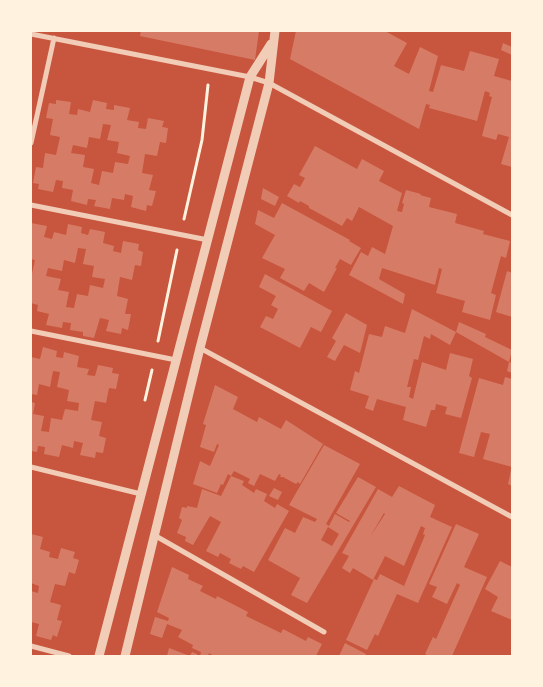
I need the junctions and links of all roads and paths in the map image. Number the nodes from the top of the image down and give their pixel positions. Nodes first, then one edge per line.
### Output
1 (275, 31) edge
2 (31, 34) edge
3 (54, 38) junction
4 (273, 42) junction
5 (250, 77) junction
6 (269, 83) junction
7 (31, 143) edge
8 (31, 205) edge
9 (512, 215) edge
10 (208, 240) junction
11 (31, 331) edge
12 (200, 348) junction
13 (176, 360) junction
14 (31, 467) edge
15 (141, 494) junction
16 (512, 517) edge
17 (154, 535) junction
18 (324, 632) dead end
19 (31, 646) edge
20 (69, 656) edge
21 (98, 656) edge
22 (125, 656) edge

1 - 4 street
2 - 3 street
3 - 5 street
3 - 7 street
4 - 5 street
4 - 6 street
5 - 6 street
5 - 10 street
6 - 9 street
6 - 12 street
8 - 10 street
10 - 13 street
11 - 13 street
12 - 16 street
12 - 17 street
13 - 15 street
14 - 15 street
15 - 21 street
17 - 18 street
17 - 22 street
19 - 20 street

